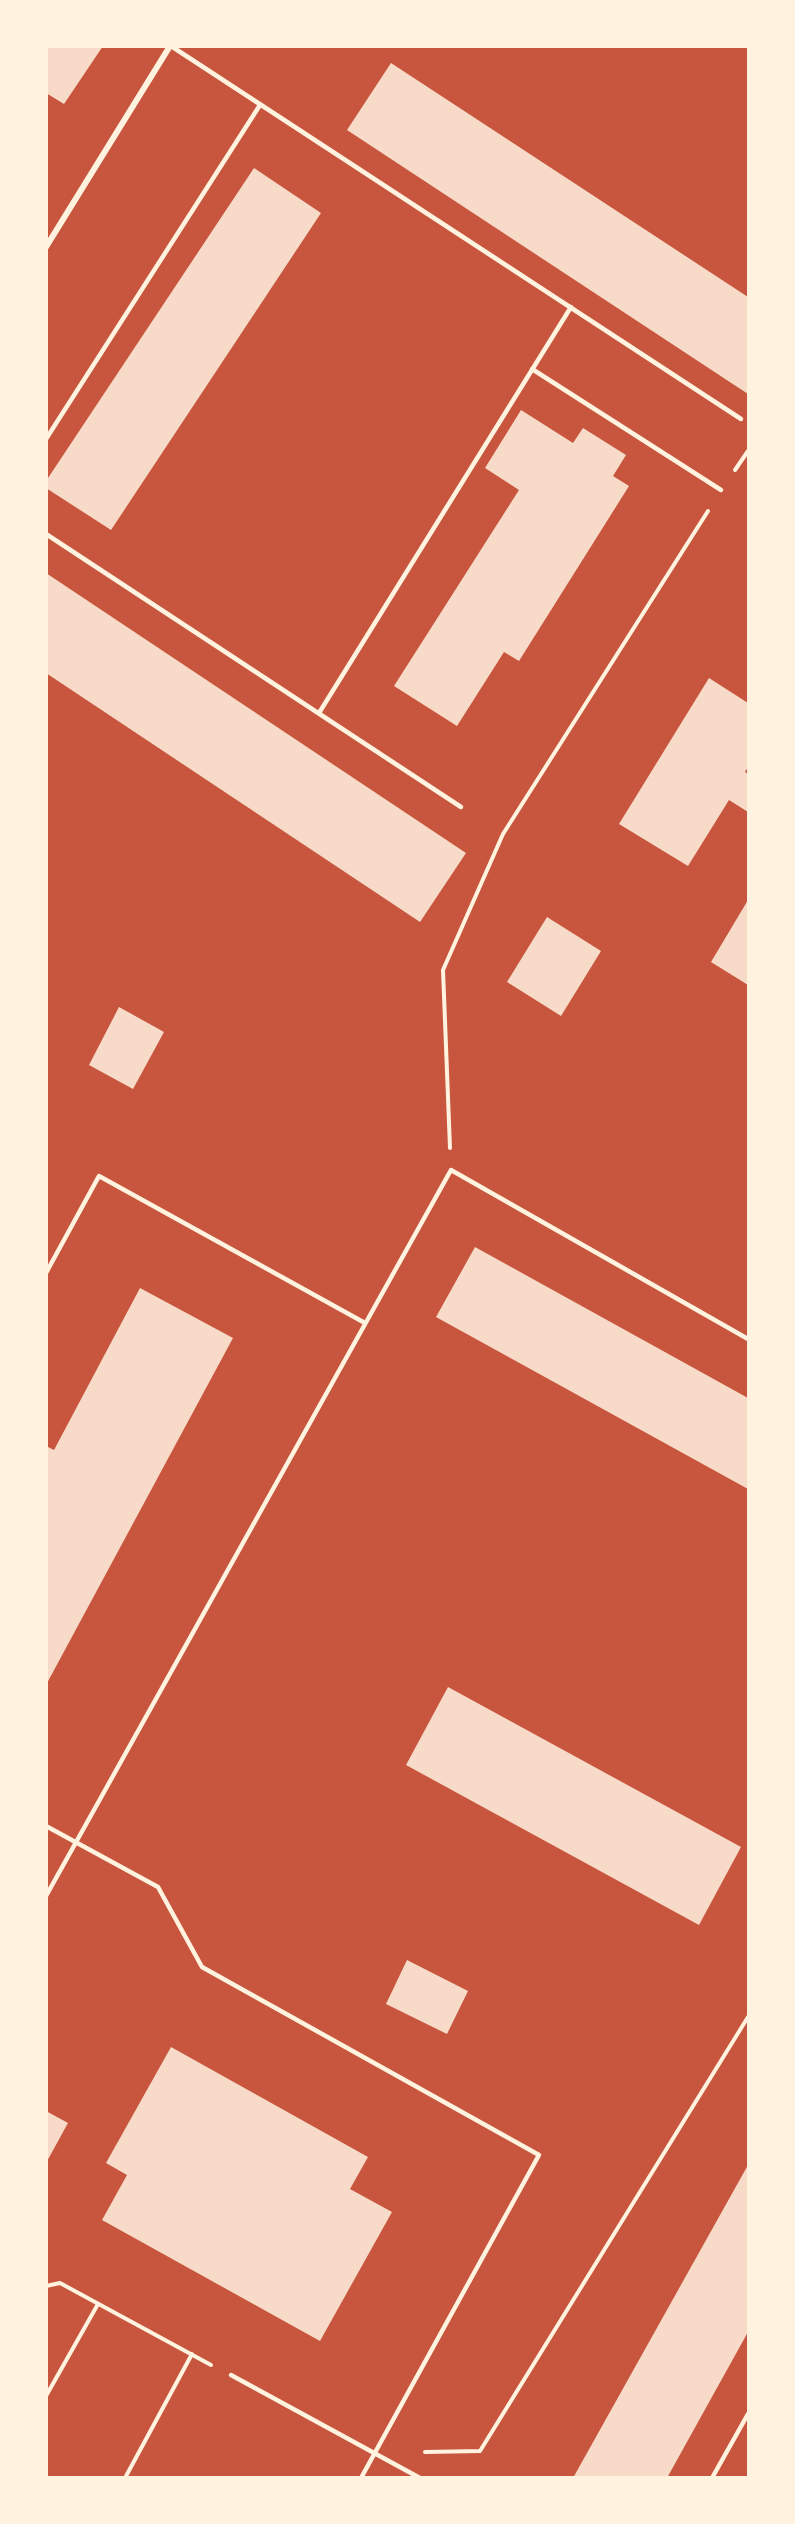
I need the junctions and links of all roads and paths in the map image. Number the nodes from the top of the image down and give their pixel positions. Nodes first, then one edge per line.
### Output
1 (171, 46) edge
2 (260, 105) junction
3 (46, 247) edge
4 (571, 307) junction
5 (532, 369) junction
6 (741, 419) dead end
7 (46, 439) edge
8 (748, 450) edge
9 (721, 490) junction
10 (46, 534) edge
11 (319, 713) junction
12 (460, 807) dead end
13 (451, 1170) junction
14 (46, 1273) edge
15 (365, 1323) junction
16 (748, 1340) edge
17 (46, 1826) edge
18 (77, 1843) junction
19 (46, 1896) edge
20 (748, 2017) edge
21 (46, 2286) edge
22 (98, 2304) junction
23 (192, 2354) junction
24 (231, 2375) joint
25 (46, 2396) edge
26 (748, 2414) edge
27 (421, 2452) dead end
28 (374, 2453) junction
29 (125, 2478) edge
30 (361, 2478) edge
31 (420, 2478) edge
32 (712, 2478) edge

1 - 2 lane
1 - 3 street
2 - 4 lane
2 - 7 lane
4 - 5 lane
4 - 6 lane
5 - 9 lane
5 - 11 lane
8 - 9 path
9 - 13 path
10 - 11 lane
11 - 12 lane
13 - 15 lane
13 - 16 lane
14 - 15 lane
15 - 18 lane
17 - 18 lane
18 - 19 lane
18 - 28 lane
20 - 27 path
21 - 22 path
22 - 23 path
22 - 25 path
23 - 24 path
23 - 29 path
24 - 28 lane
26 - 32 lane
28 - 30 lane
28 - 31 lane

